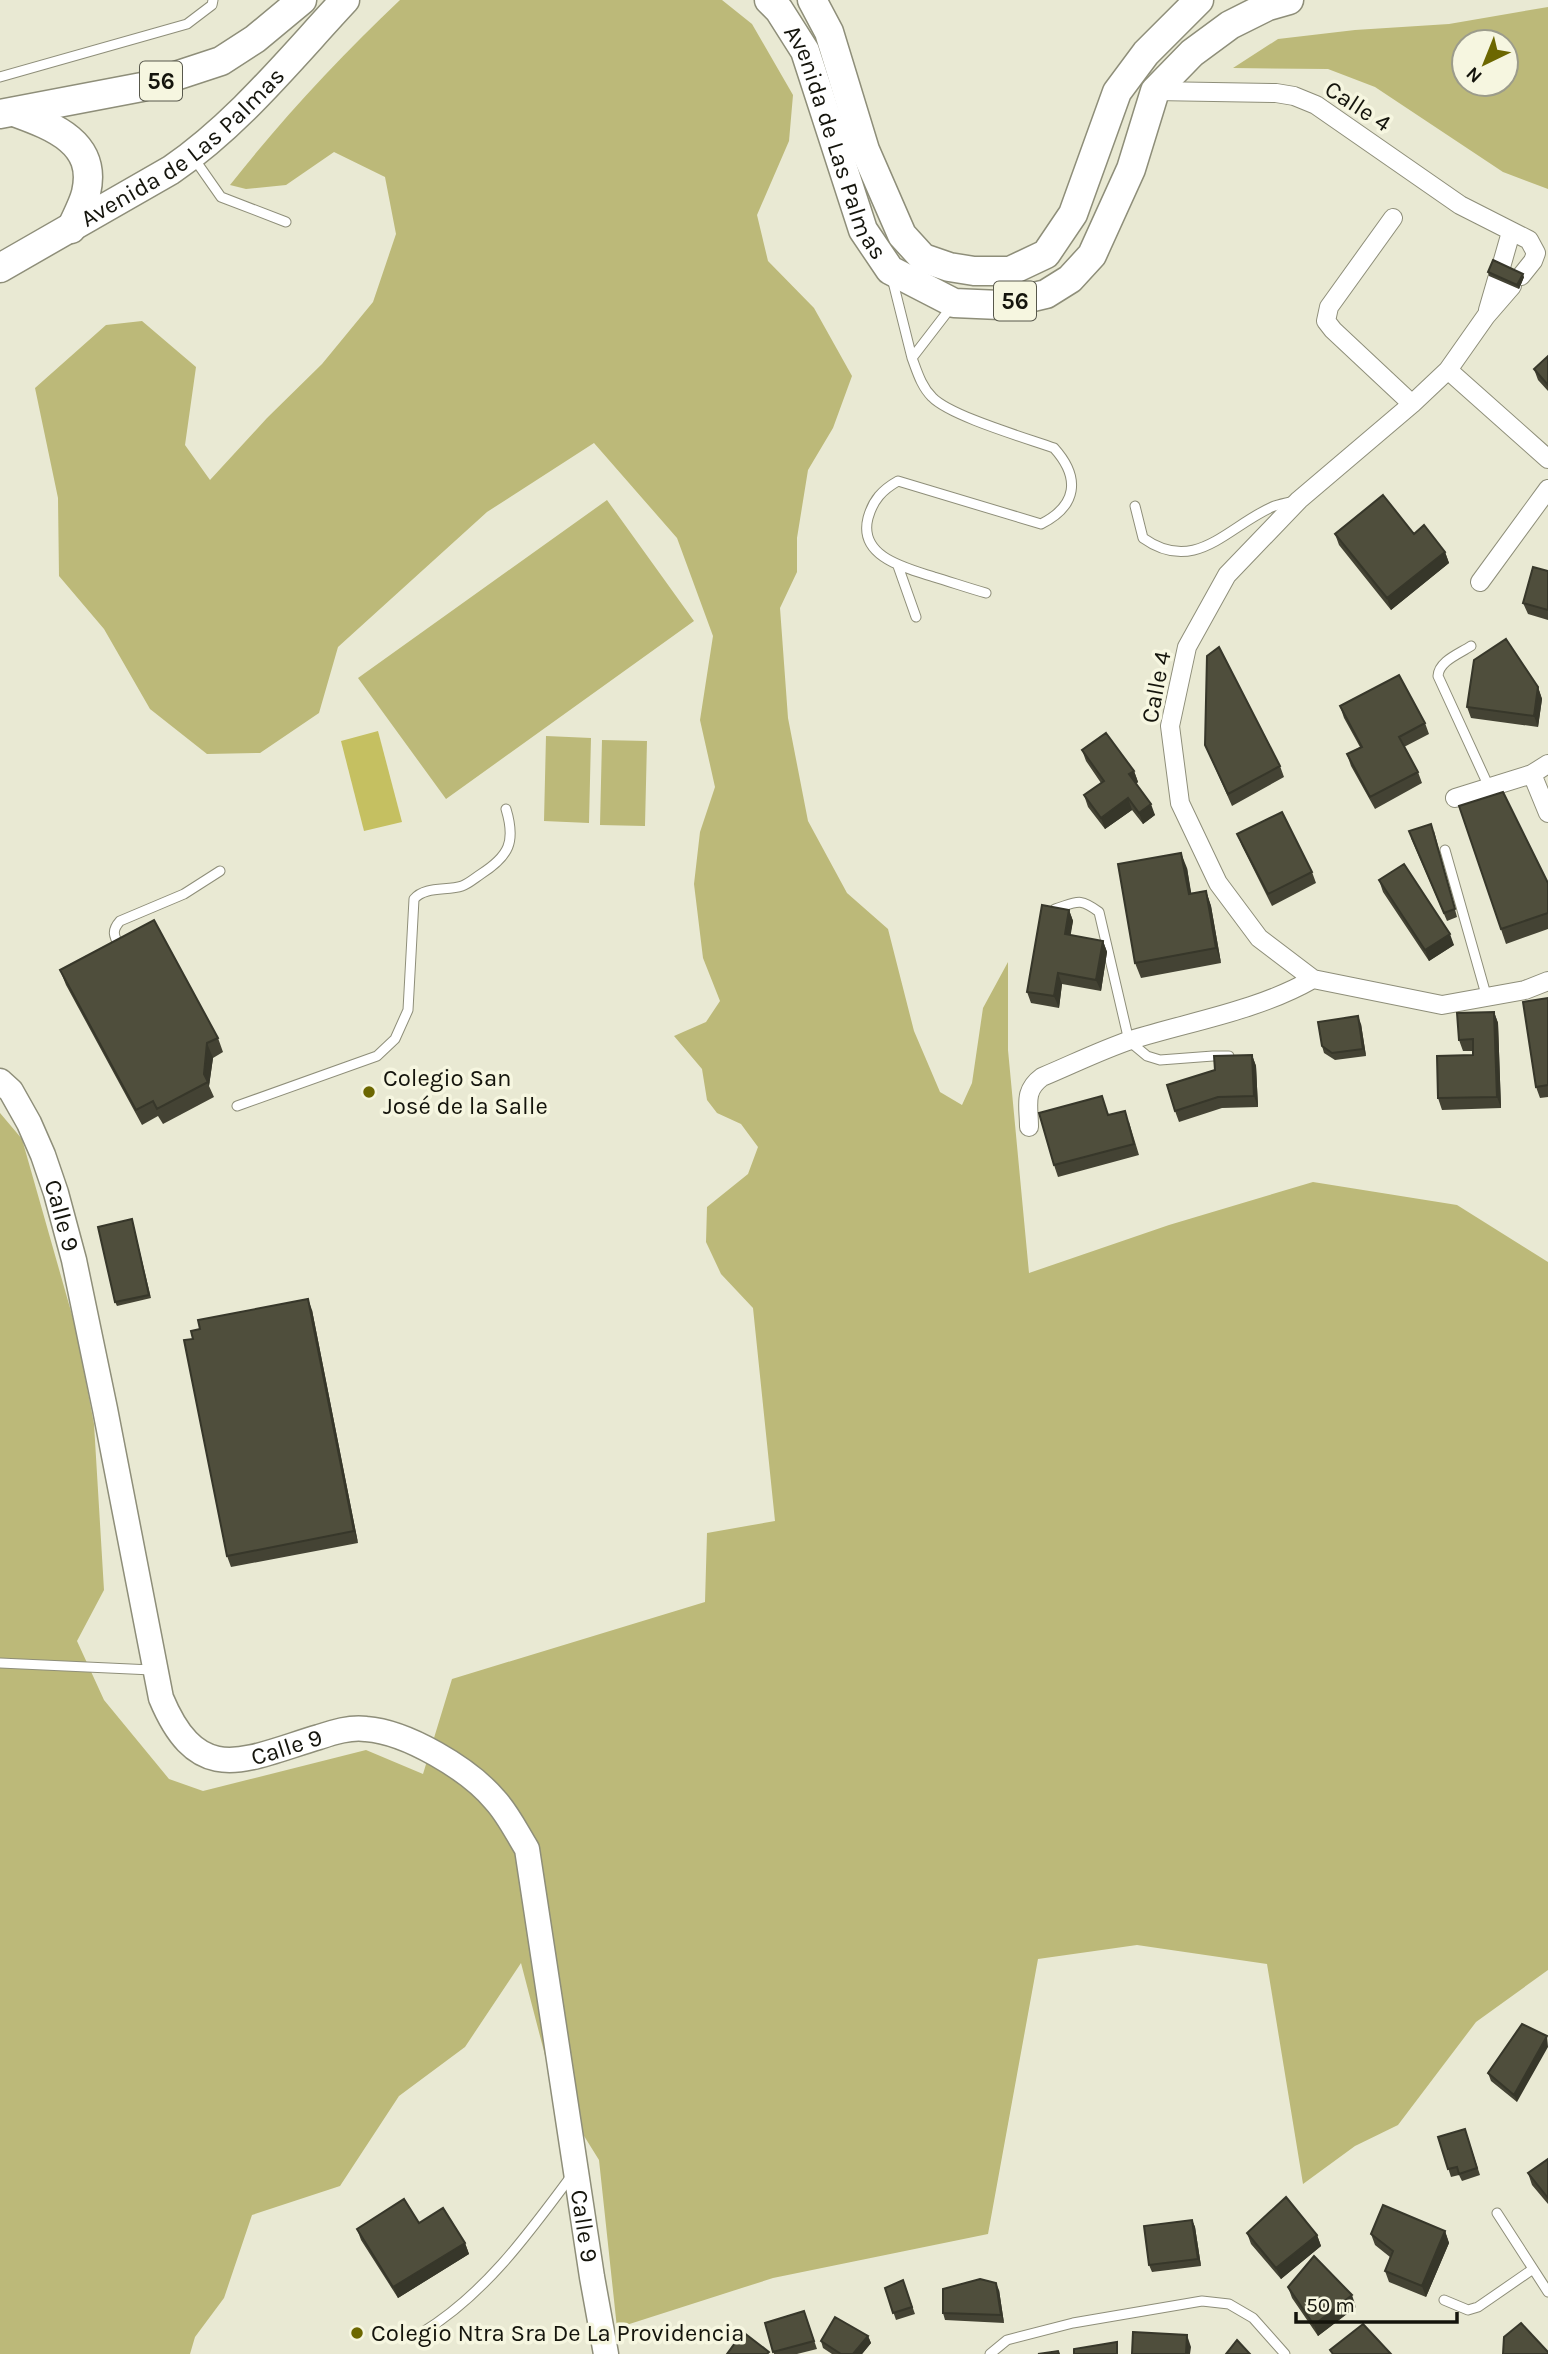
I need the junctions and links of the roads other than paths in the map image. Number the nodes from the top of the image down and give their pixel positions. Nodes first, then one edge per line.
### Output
1 (213, 0) edge
2 (302, 0) edge
3 (345, 0) edge
4 (769, 0) edge
5 (812, 0) edge
6 (1199, 0) edge
7 (1289, 0) edge
8 (0, 77) edge
9 (1155, 91) junction
10 (7, 113) edge
11 (182, 163) junction
12 (1393, 218) dead end
13 (286, 222) dead end
14 (71, 229) junction
15 (1511, 232) junction
16 (0, 268) edge
17 (890, 270) junction
18 (1508, 277) junction
19 (954, 303) junction
20 (912, 358) junction
21 (1448, 370) junction
22 (1412, 404) junction
23 (1548, 459) edge
24 (1548, 489) edge
25 (1299, 500) junction
26 (1135, 506) dead end
27 (898, 566) junction
28 (1480, 582) dead end
29 (986, 593) dead end
30 (916, 617) dead end
31 (1471, 646) dead end
32 (1548, 764) edge
33 (1532, 774) junction
34 (1489, 787) junction
35 (1455, 798) dead end
36 (506, 809) dead end
37 (1548, 813) edge
38 (1445, 850) dead end
39 (220, 872) dead end
40 (1055, 909) edge
41 (124, 955) edge
42 (1313, 979) junction
43 (1548, 981) edge
44 (1487, 998) junction
45 (1129, 1041) junction
46 (1236, 1057) edge
47 (0, 1081) edge
48 (237, 1106) dead end
49 (1029, 1127) dead end
50 (0, 1663) edge
51 (157, 1670) junction
52 (575, 2171) junction
53 (1497, 2213) dead end
54 (1533, 2269) junction
55 (1548, 2292) edge
56 (1444, 2300) dead end
57 (423, 2332) dead end
58 (606, 2354) edge
59 (990, 2354) edge
60 (1285, 2354) edge

1 - 8 lane
2 - 10 main road, Avenida de Las Palmas / 56
3 - 11 main road, Avenida de Las Palmas
4 - 17 main road, Avenida de Las Palmas / 56
5 - 6 main road, Avenida de Las Palmas / 56
7 - 9 main road, Avenida de Las Palmas / 56
9 - 15 street, Calle 4
9 - 19 main road, Avenida de Las Palmas / 56
10 - 14 main road
11 - 13 lane
11 - 14 main road, Avenida de Las Palmas
12 - 22 street
14 - 16 main road, Avenida de Las Palmas
15 - 18 street, Calle 4
15 - 18 street, Calle 4
17 - 19 main road, Avenida de Las Palmas / 56
17 - 20 lane
18 - 21 street, Calle 4
19 - 20 lane
20 - 27 lane
21 - 22 street, Calle 4
21 - 23 street
22 - 25 street, Calle 4
24 - 28 street
25 - 26 lane
25 - 42 street, Calle 4
27 - 29 lane
27 - 30 lane
31 - 34 lane
32 - 33 street
33 - 34 street
33 - 37 street
34 - 35 street
36 - 48 lane
38 - 44 lane
39 - 41 lane
40 - 45 lane
42 - 44 street, Calle 4
42 - 45 street
43 - 44 street, Calle 4
45 - 46 lane
45 - 49 street
47 - 51 street, Calle 9
50 - 51 lane
51 - 52 street, Calle 9
52 - 57 lane
52 - 58 street, Calle 9
53 - 54 lane
54 - 55 lane
54 - 56 lane
59 - 60 lane

